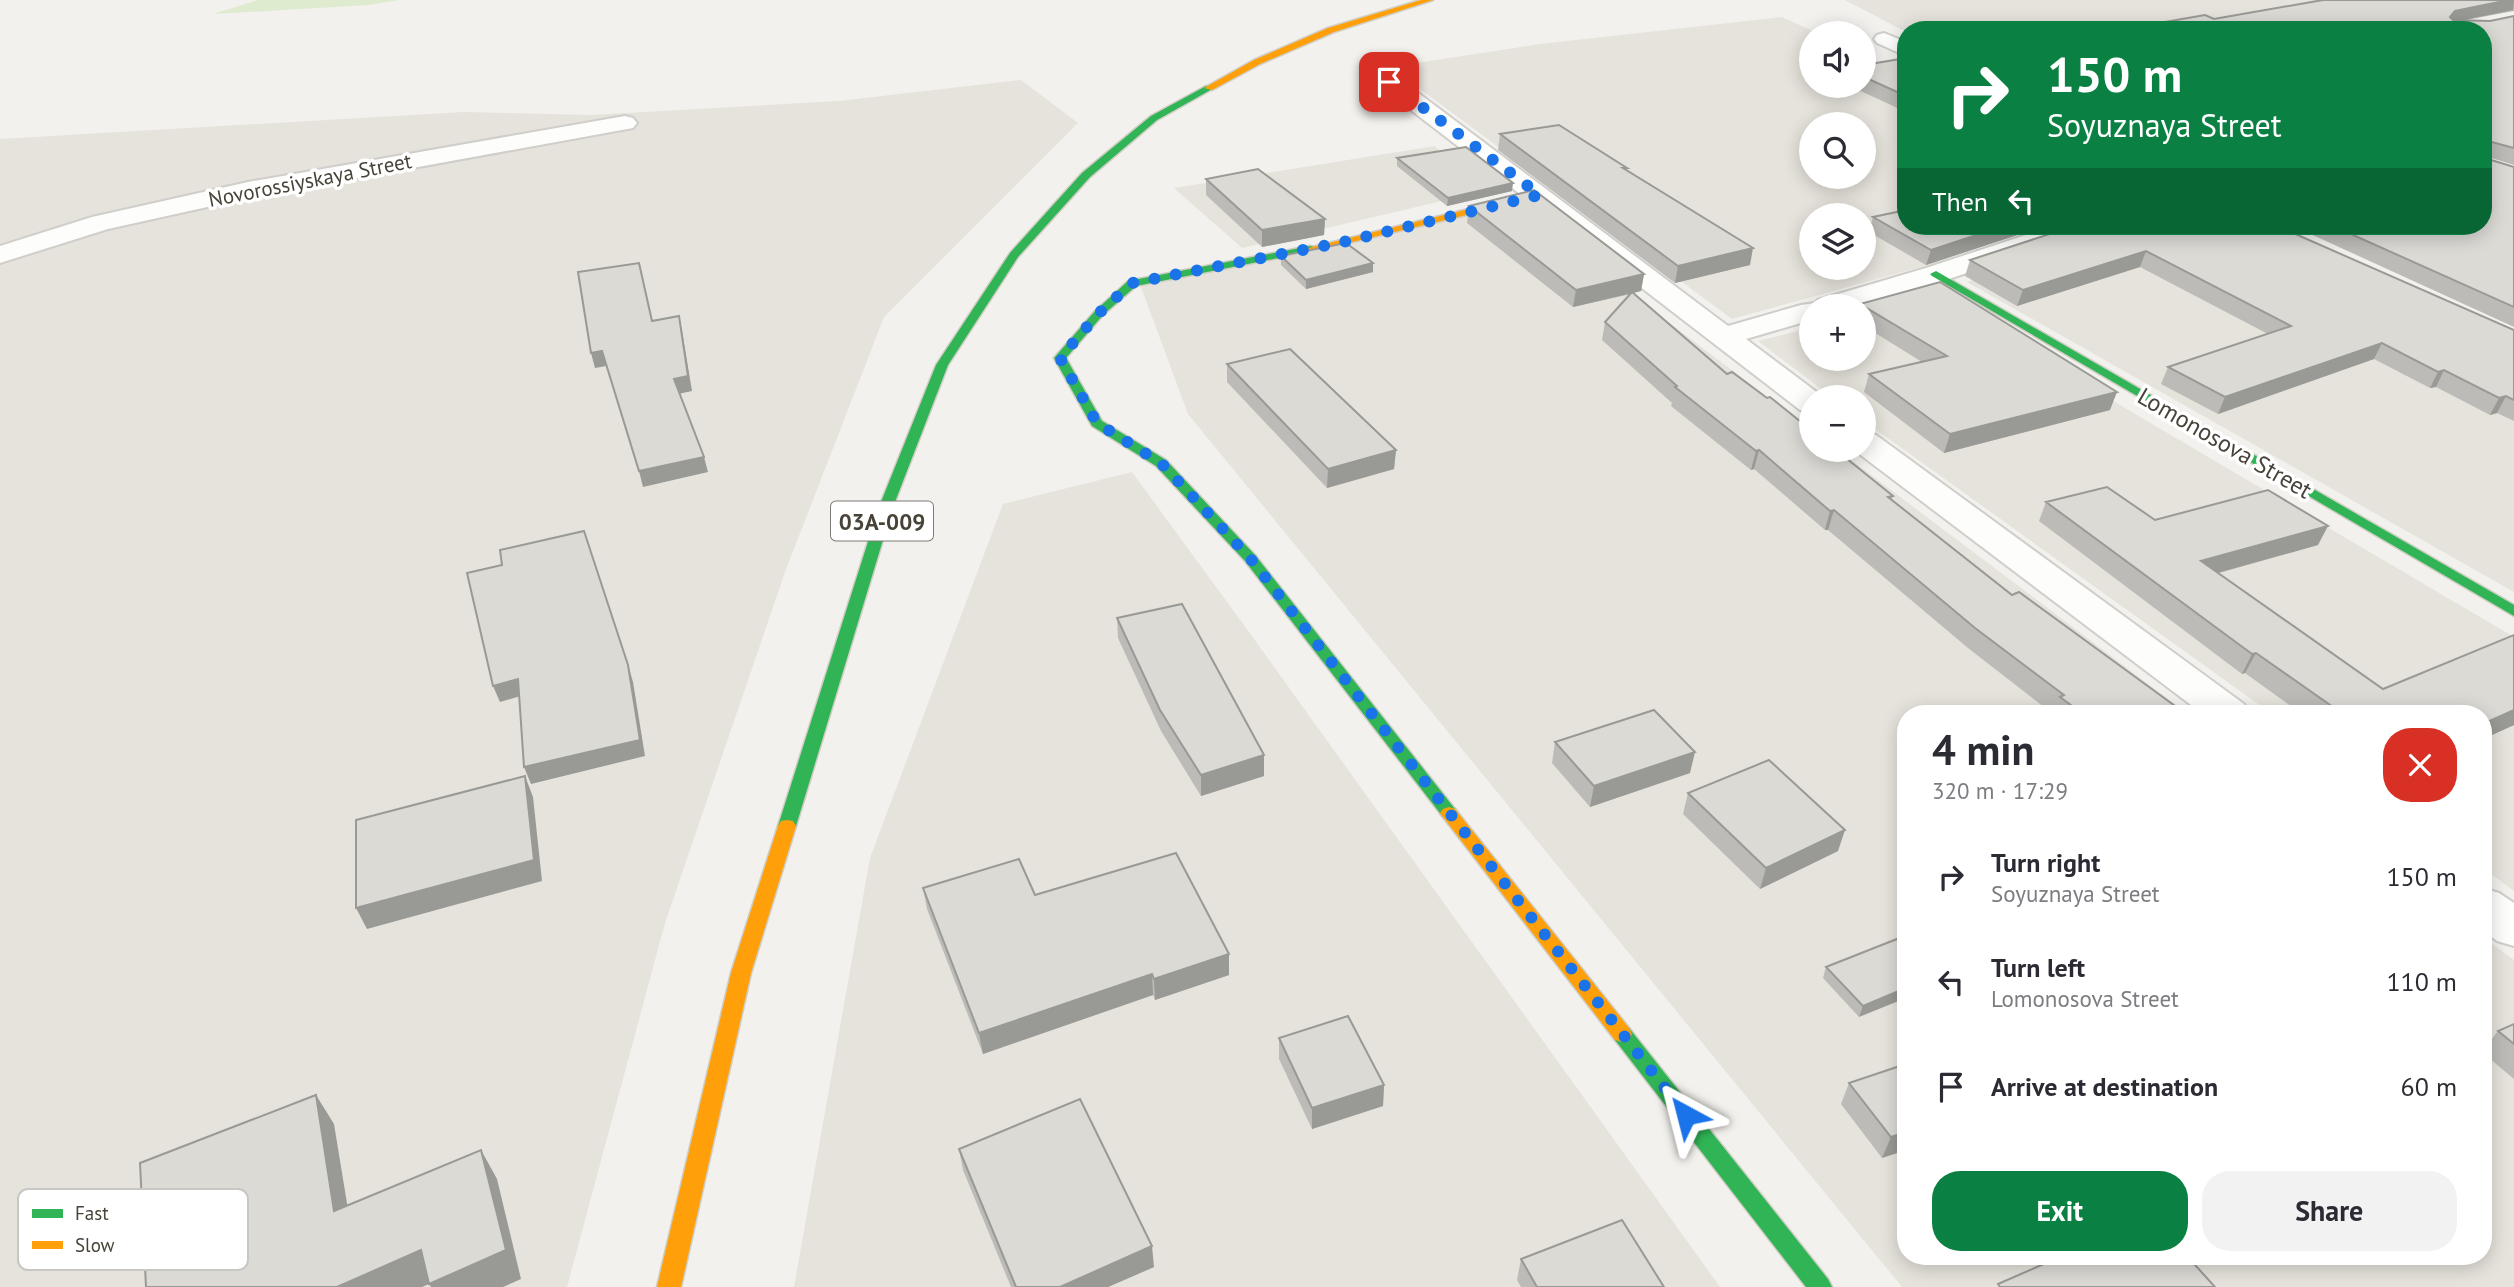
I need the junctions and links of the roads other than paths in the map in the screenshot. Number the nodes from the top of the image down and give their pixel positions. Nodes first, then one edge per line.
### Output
1 (1429, 0) edge
2 (1884, 39) dead end
3 (1897, 46) edge
4 (1389, 82) dead end
5 (625, 123) dead end
6 (1540, 195) junction
7 (2051, 235) edge
8 (0, 255) edge
9 (1936, 274) junction
10 (1868, 294) edge
11 (1799, 315) edge
12 (1723, 337) junction
13 (1799, 394) edge
14 (1876, 451) edge
15 (2514, 611) edge
16 (2218, 705) edge
17 (2492, 912) edge
18 (2514, 928) edge
19 (669, 1287) edge
20 (1820, 1287) edge

1 - 19 street, 03А-009
2 - 3 street
4 - 6 street
5 - 8 street, Novorossiyskaya Street
6 - 12 street
6 - 20 street
7 - 9 street
9 - 10 street
9 - 15 street, Lomonosova Street
11 - 12 street
12 - 13 street
14 - 16 street
17 - 18 street

